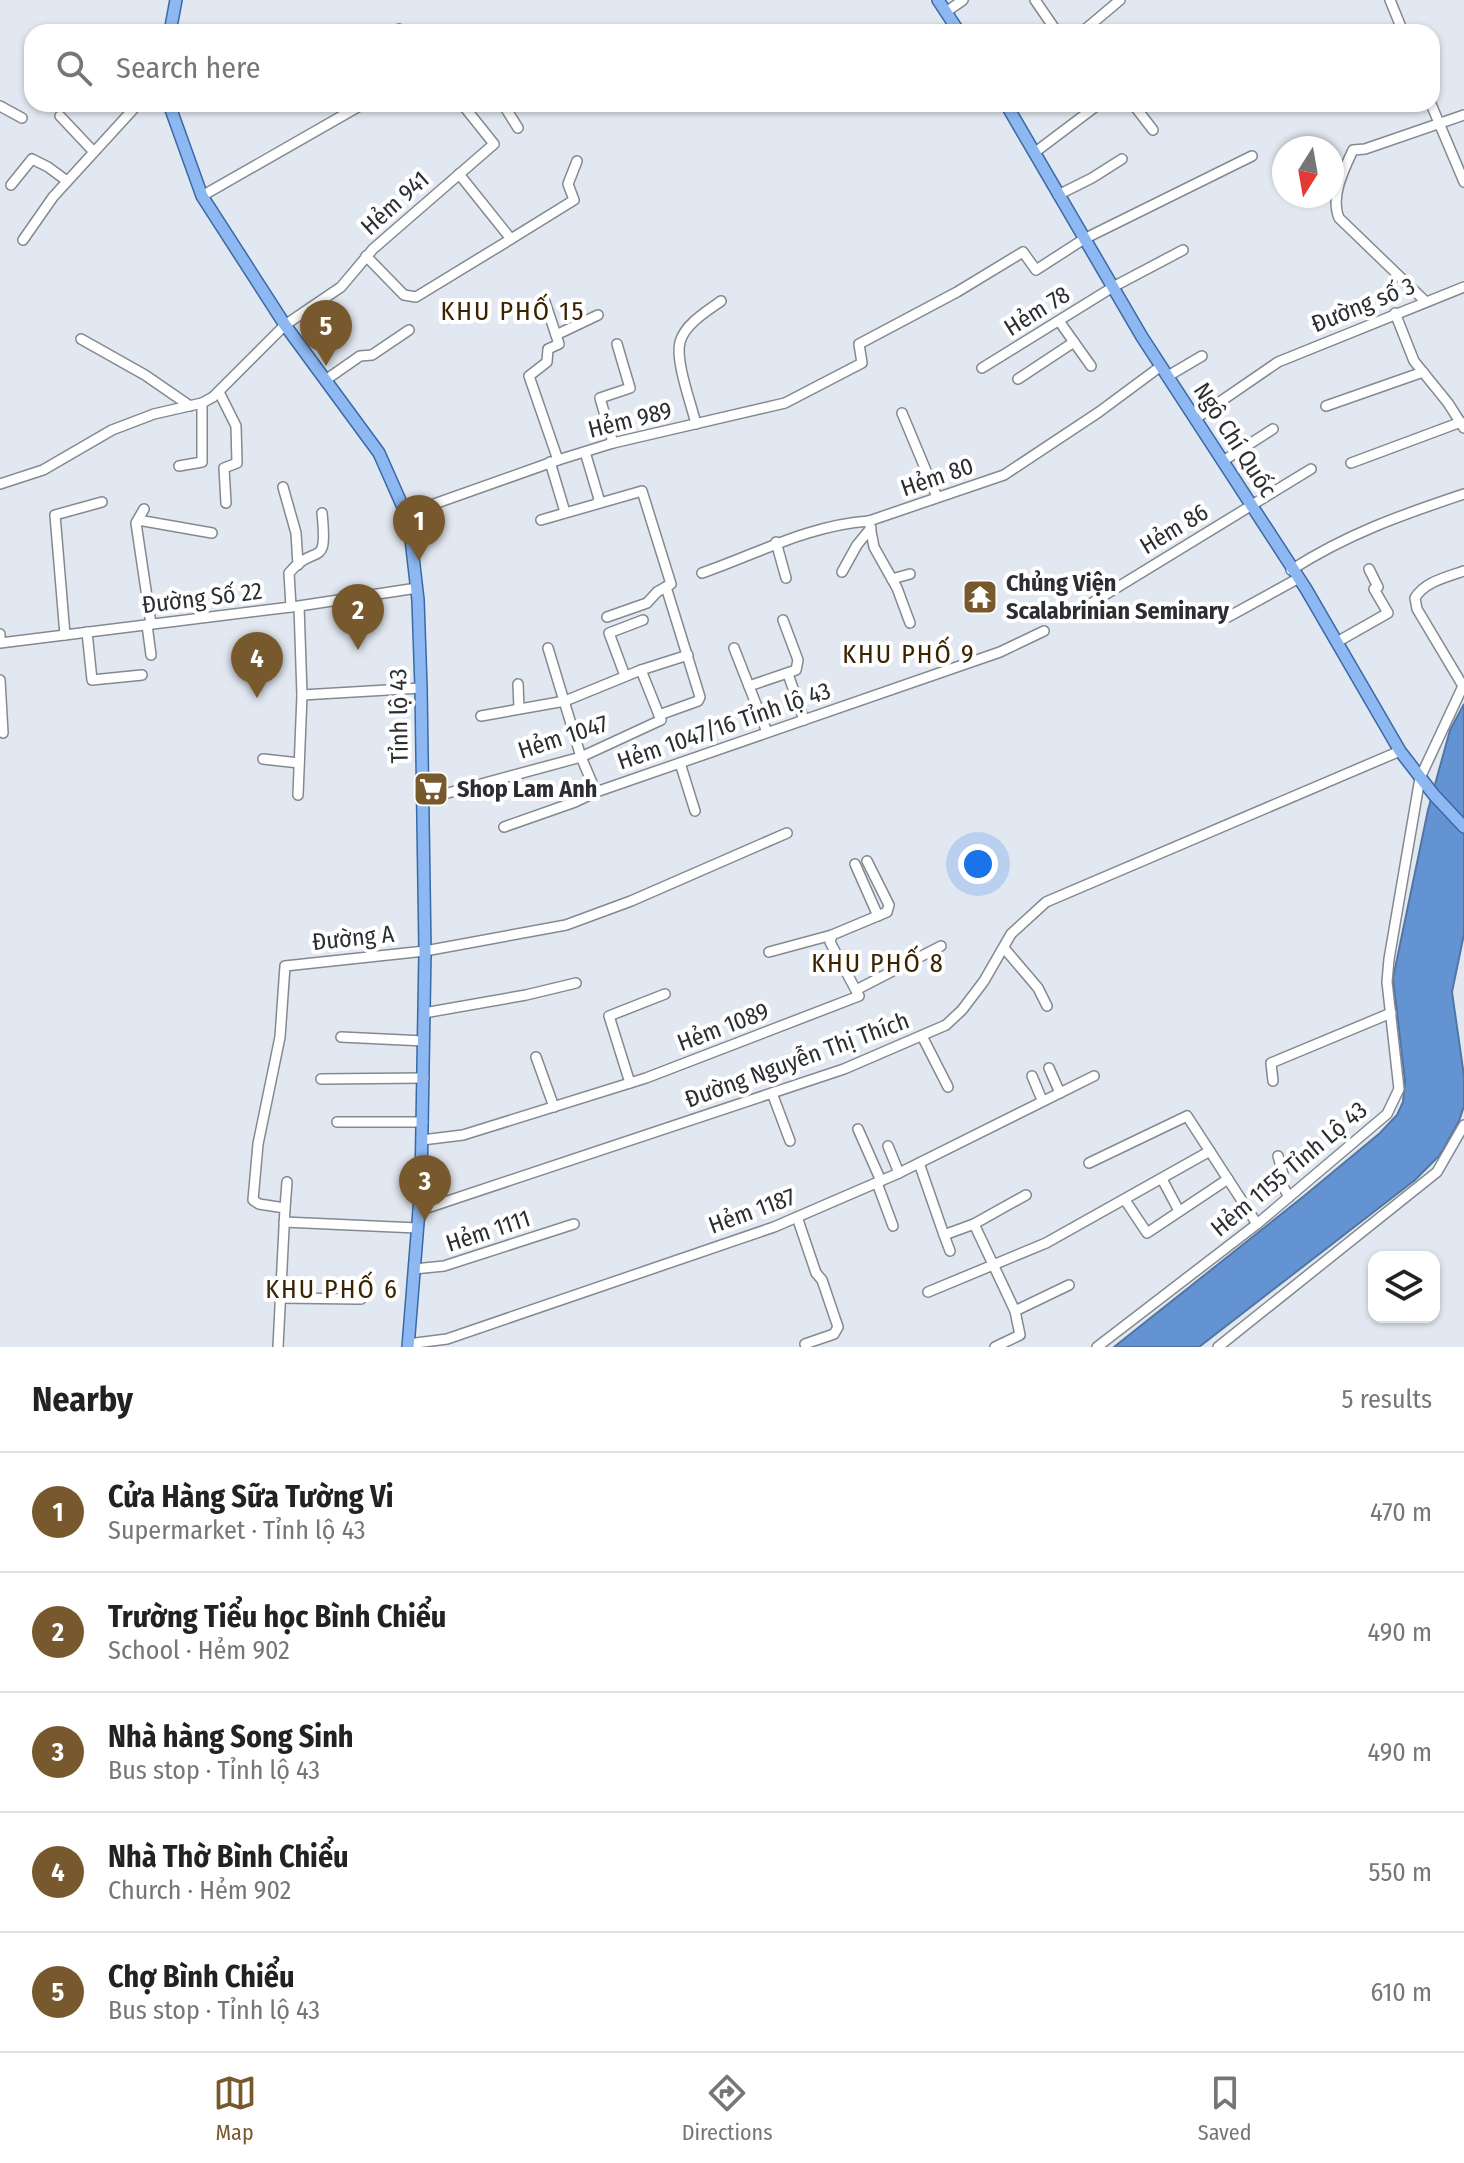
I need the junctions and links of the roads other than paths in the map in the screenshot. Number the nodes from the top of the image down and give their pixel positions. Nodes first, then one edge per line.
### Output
1 (176, 0) edge
2 (938, 0) edge
3 (963, 0) edge
4 (1035, 0) edge
5 (1120, 0) edge
6 (1390, 0) edge
7 (946, 12) junction
8 (172, 24) edge
9 (954, 24) edge
10 (1052, 24) edge
11 (1092, 24) edge
12 (1400, 24) edge
13 (0, 106) edge
14 (130, 112) edge
15 (172, 112) edge
16 (349, 112) edge
17 (468, 112) edge
18 (508, 112) edge
19 (1011, 112) edge
20 (1088, 112) edge
21 (1139, 112) edge
22 (1434, 112) edge
23 (1464, 115) edge
24 (60, 116) dead end
25 (22, 118) dead end
26 (1439, 124) junction
27 (518, 128) dead end
28 (1153, 130) dead end
29 (93, 151) junction
30 (1034, 153) junction
31 (1252, 156) dead end
32 (1122, 159) dead end
33 (577, 161) dead end
34 (459, 174) junction
35 (67, 181) junction
36 (1464, 182) edge
37 (11, 185) dead end
38 (1058, 195) junction
39 (202, 196) junction
40 (511, 239) junction
41 (1084, 239) junction
42 (23, 240) dead end
43 (1183, 250) dead end
44 (366, 256) junction
45 (1113, 287) junction
46 (1464, 287) edge
47 (721, 301) dead end
48 (1425, 301) junction
49 (545, 302) dead end
50 (1395, 313) junction
51 (598, 315) dead end
52 (1059, 321) junction
53 (285, 325) junction
54 (409, 330) dead end
55 (556, 335) junction
56 (81, 339) dead end
57 (1074, 342) junction
58 (617, 344) dead end
59 (1202, 356) dead end
60 (1091, 366) dead end
61 (982, 368) dead end
62 (1164, 371) junction
63 (1423, 372) junction
64 (327, 379) junction
65 (1018, 379) dead end
66 (219, 392) junction
67 (202, 403) junction
68 (190, 406) junction
69 (1326, 406) dead end
70 (902, 413) dead end
71 (1195, 419) junction
72 (696, 424) junction
73 (1462, 425) edge
74 (1273, 429) dead end
75 (613, 443) junction
76 (585, 452) junction
77 (554, 461) junction
78 (1223, 461) junction
79 (1351, 463) dead end
80 (179, 466) dead end
81 (1311, 469) dead end
82 (0, 484) edge
83 (283, 487) dead end
84 (1464, 494) edge
85 (937, 497) junction
86 (102, 502) dead end
87 (226, 503) dead end
88 (597, 503) junction
89 (1251, 506) junction
90 (144, 509) dead end
91 (565, 512) junction
92 (322, 513) dead end
93 (406, 514) junction
94 (138, 520) junction
95 (541, 520) dead end
96 (870, 525) junction
97 (212, 533) dead end
98 (776, 542) junction
99 (298, 565) junction
100 (1369, 569) dead end
101 (1464, 571) edge
102 (842, 572) dead end
103 (702, 573) dead end
104 (910, 574) dead end
105 (1295, 574) junction
106 (786, 578) dead end
107 (892, 579) junction
108 (666, 587) junction
109 (417, 588) junction
110 (295, 607) junction
111 (1077, 612) dead end
112 (607, 617) dead end
113 (1228, 617) dead end
114 (643, 620) dead end
115 (783, 620) dead end
116 (910, 623) dead end
117 (149, 625) junction
118 (1044, 631) dead end
119 (87, 632) junction
120 (0, 634) edge
121 (65, 635) junction
122 (1337, 642) junction
123 (0, 643) edge
124 (548, 648) dead end
125 (734, 648) dead end
126 (0, 653) edge
127 (151, 655) dead end
128 (688, 655) junction
129 (641, 670) junction
130 (788, 674) junction
131 (142, 675) dead end
132 (625, 676) junction
133 (0, 680) edge
134 (518, 684) dead end
135 (749, 686) junction
136 (1463, 686) edge
137 (421, 688) junction
138 (302, 695) junction
139 (565, 701) junction
140 (519, 708) junction
141 (659, 715) junction
142 (481, 716) dead end
143 (804, 720) junction
144 (767, 732) junction
145 (3, 733) dead end
146 (1400, 751) junction
147 (581, 757) junction
148 (263, 759) dead end
149 (299, 763) junction
150 (680, 763) junction
151 (1420, 778) junction
152 (596, 792) junction
153 (298, 795) dead end
154 (422, 800) junction
155 (695, 811) dead end
156 (504, 827) dead end
157 (1464, 827) edge
158 (787, 833) dead end
159 (867, 861) dead end
160 (855, 864) dead end
161 (878, 916) junction
162 (832, 935) junction
163 (941, 946) dead end
164 (1004, 948) junction
165 (425, 951) junction
166 (769, 952) dead end
167 (576, 983) dead end
168 (856, 990) junction
169 (665, 994) dead end
170 (1047, 1006) dead end
171 (424, 1013) junction
172 (1391, 1013) junction
173 (922, 1036) junction
174 (341, 1037) dead end
175 (424, 1041) junction
176 (536, 1057) dead end
177 (1049, 1068) dead end
178 (1032, 1076) dead end
179 (1094, 1076) dead end
180 (424, 1078) junction
181 (321, 1079) dead end
182 (1273, 1081) dead end
183 (630, 1083) junction
184 (948, 1087) dead end
185 (772, 1093) junction
186 (1060, 1093) junction
187 (1042, 1100) junction
188 (554, 1107) junction
189 (337, 1122) dead end
190 (423, 1122) junction
191 (1464, 1125) edge
192 (858, 1129) dead end
193 (422, 1140) junction
194 (790, 1141) dead end
195 (888, 1146) dead end
196 (1210, 1151) junction
197 (1278, 1156) dead end
198 (919, 1163) junction
199 (1089, 1163) dead end
200 (899, 1173) junction
201 (1162, 1179) junction
202 (1228, 1179) junction
203 (287, 1182) dead end
204 (879, 1182) junction
205 (1026, 1195) dead end
206 (1289, 1197) junction
207 (1125, 1200) junction
208 (285, 1208) junction
209 (418, 1211) junction
210 (1179, 1211) junction
211 (797, 1217) junction
212 (284, 1222) junction
213 (574, 1224) dead end
214 (974, 1224) junction
215 (1257, 1224) junction
216 (893, 1226) dead end
217 (417, 1228) junction
218 (944, 1235) junction
219 (950, 1251) dead end
220 (995, 1264) junction
221 (414, 1269) junction
222 (1069, 1285) dead end
223 (928, 1292) dead end
224 (279, 1298) junction
225 (361, 1299) dead end
226 (1015, 1311) junction
227 (805, 1344) dead end
228 (408, 1346) edge
229 (278, 1347) edge
230 (995, 1347) edge
231 (1097, 1347) edge
232 (1218, 1347) edge

1 - 8 main road
2 - 7 main road
3 - 7 street
4 - 10 street
5 - 11 street
6 - 12 street
7 - 9 main road
13 - 25 street
14 - 29 street
15 - 39 main road, Tỉnh lộ 43
16 - 39 street
17 - 34 street, Hẻm 941
18 - 27 street
19 - 30 main road, Ngô Chí Quốc
20 - 30 street
21 - 28 street
22 - 26 street
23 - 26 street
24 - 29 street
26 - 36 street
26 - 48 street
29 - 35 street
30 - 38 main road, Ngô Chí Quốc
31 - 41 street
32 - 38 street
33 - 40 street
34 - 40 street
34 - 44 street, Hẻm 941
35 - 37 street
35 - 42 street
38 - 41 main road, Ngô Chí Quốc
39 - 53 main road, Tỉnh lộ 43
40 - 44 street
41 - 45 main road, Ngô Chí Quốc
41 - 72 street, Hẻm 989
43 - 45 street, Hẻm 78
44 - 53 street, Hẻm 941
45 - 52 street, Hẻm 78
45 - 62 main road, Ngô Chí Quốc
46 - 48 street, Đường số 3
47 - 72 street
48 - 50 street, Đường số 3
49 - 55 street
50 - 63 street
50 - 71 street, Đường số 3
51 - 55 street
52 - 57 street
52 - 61 street, Hẻm 78
53 - 64 main road, Tỉnh lộ 43
53 - 66 street, Hẻm 941
54 - 64 street
55 - 77 street
56 - 68 street
57 - 60 street
57 - 65 street
58 - 75 street
59 - 62 street, Hẻm 80
62 - 71 main road, Ngô Chí Quốc
62 - 85 street, Hẻm 80
63 - 69 street
63 - 73 street
64 - 93 main road, Tỉnh lộ 43
66 - 67 street, Hẻm 941
66 - 87 street
67 - 68 street, Hẻm 941
67 - 80 street
68 - 82 street, Hẻm 941
70 - 85 street
71 - 78 main road, Ngô Chí Quốc
72 - 75 street, Hẻm 989
73 - 79 street
74 - 78 street
75 - 76 street, Hẻm 989
76 - 77 street, Hẻm 989
76 - 88 street
77 - 91 street
77 - 93 street, Hẻm 989
78 - 89 main road, Ngô Chí Quốc
81 - 89 street, Hẻm 86
83 - 99 street
84 - 105 street
85 - 96 street, Hẻm 80
86 - 121 street
88 - 91 street
88 - 108 street, Hẻm 1047
89 - 105 main road, Ngô Chí Quốc
89 - 111 street, Hẻm 86
90 - 94 street
91 - 95 street
92 - 99 street
93 - 109 main road, Tỉnh lộ 43
94 - 97 street
94 - 117 street
96 - 98 street, Hẻm 80
96 - 102 street
96 - 107 street
98 - 103 street, Hẻm 80
98 - 106 street
99 - 110 street
100 - 122 street
101 - 136 street
104 - 107 street
105 - 113 street
105 - 122 main road, Ngô Chí Quốc
107 - 116 street
108 - 112 street
108 - 128 street, Hẻm 1047
109 - 110 street, Đường Số 22
109 - 137 main road, Tỉnh lộ 43
110 - 117 street, Đường Số 22
110 - 138 street
114 - 132 street
115 - 130 street
117 - 119 street, Đường Số 22
117 - 127 street
118 - 143 street, Hẻm 1047/16 Tỉnh lộ 43
119 - 121 street, Đường Số 22
119 - 131 street
120 - 123 street
121 - 123 street, Đường Số 22
122 - 146 main road, Ngô Chí Quốc
123 - 126 street
124 - 139 street, Hẻm 1047/16 Tỉnh lộ 43
125 - 135 street
128 - 129 street
128 - 141 street, Hẻm 1047
129 - 132 street
129 - 141 street
130 - 135 street
130 - 143 street
132 - 139 street
133 - 145 street
134 - 140 street
135 - 144 street
136 - 151 street, Hẻm 1155 Tỉnh Lộ 43
137 - 138 street
137 - 154 main road, Tỉnh lộ 43
138 - 149 street
139 - 140 street
139 - 147 street, Hẻm 1047/16 Tỉnh lộ 43
140 - 142 street
141 - 147 street, Hẻm 1047
143 - 144 street, Hẻm 1047/16 Tỉnh lộ 43
144 - 150 street, Hẻm 1047/16 Tỉnh lộ 43
146 - 151 main road, Ngô Chí Quốc
146 - 164 street, Đường Nguyễn Thị Thích
147 - 152 street, Hẻm 1047/16 Tỉnh lộ 43
147 - 154 street, Hẻm 1047
148 - 149 street
149 - 153 street
150 - 152 street, Hẻm 1047/16 Tỉnh lộ 43
150 - 155 street
151 - 157 main road, Ngô Chí Quốc
151 - 172 street, Hẻm 1155 Tỉnh Lộ 43
152 - 156 street, Hẻm 1047/16 Tỉnh lộ 43
154 - 165 main road, Tỉnh lộ 43
158 - 165 street, Đường A
159 - 161 street
160 - 161 street
161 - 162 street
162 - 166 street
162 - 168 street
163 - 168 street
164 - 170 street
164 - 173 street, Đường Nguyễn Thị Thích
165 - 171 main road, Tỉnh lộ 43
165 - 208 street, Đường A
167 - 171 street
168 - 183 street, Hẻm 1089
169 - 183 street
171 - 175 main road, Tỉnh lộ 43
172 - 182 street
172 - 206 street, Hẻm 1155 Tỉnh Lộ 43
173 - 184 street
173 - 185 street, Đường Nguyễn Thị Thích
174 - 175 street
175 - 180 main road, Tỉnh lộ 43
176 - 188 street
177 - 186 street
178 - 187 street
179 - 186 street, Hẻm 1187
180 - 181 street
180 - 190 main road, Tỉnh lộ 43
183 - 188 street, Hẻm 1089
185 - 194 street
185 - 209 street, Đường Nguyễn Thị Thích
186 - 187 street, Hẻm 1187
187 - 198 street, Hẻm 1187
188 - 193 street, Hẻm 1089
189 - 190 street
190 - 193 main road, Tỉnh lộ 43
191 - 232 street
192 - 204 street
193 - 209 main road, Tỉnh lộ 43
195 - 200 street
196 - 199 street
196 - 201 street
196 - 202 street
197 - 206 street
198 - 200 street, Hẻm 1187
198 - 218 street
200 - 204 street, Hẻm 1187
201 - 207 street
201 - 210 street
202 - 210 street
202 - 215 street
203 - 208 street
204 - 211 street, Hẻm 1187
204 - 216 street
205 - 214 street
206 - 215 street, Hẻm 1155 Tỉnh Lộ 43
207 - 210 street
207 - 220 street
208 - 212 street
209 - 217 main road, Tỉnh lộ 43
211 - 227 street
211 - 228 street, Hẻm 1187
212 - 217 street
212 - 224 street
213 - 221 street, Hẻm 1111
214 - 218 street
214 - 220 street
215 - 231 street, Hẻm 1155 Tỉnh Lộ 43
217 - 221 main road, Tỉnh lộ 43
218 - 219 street
220 - 223 street
220 - 226 street
221 - 228 main road, Tỉnh lộ 43
222 - 226 street
224 - 225 street
224 - 229 street
226 - 230 street

